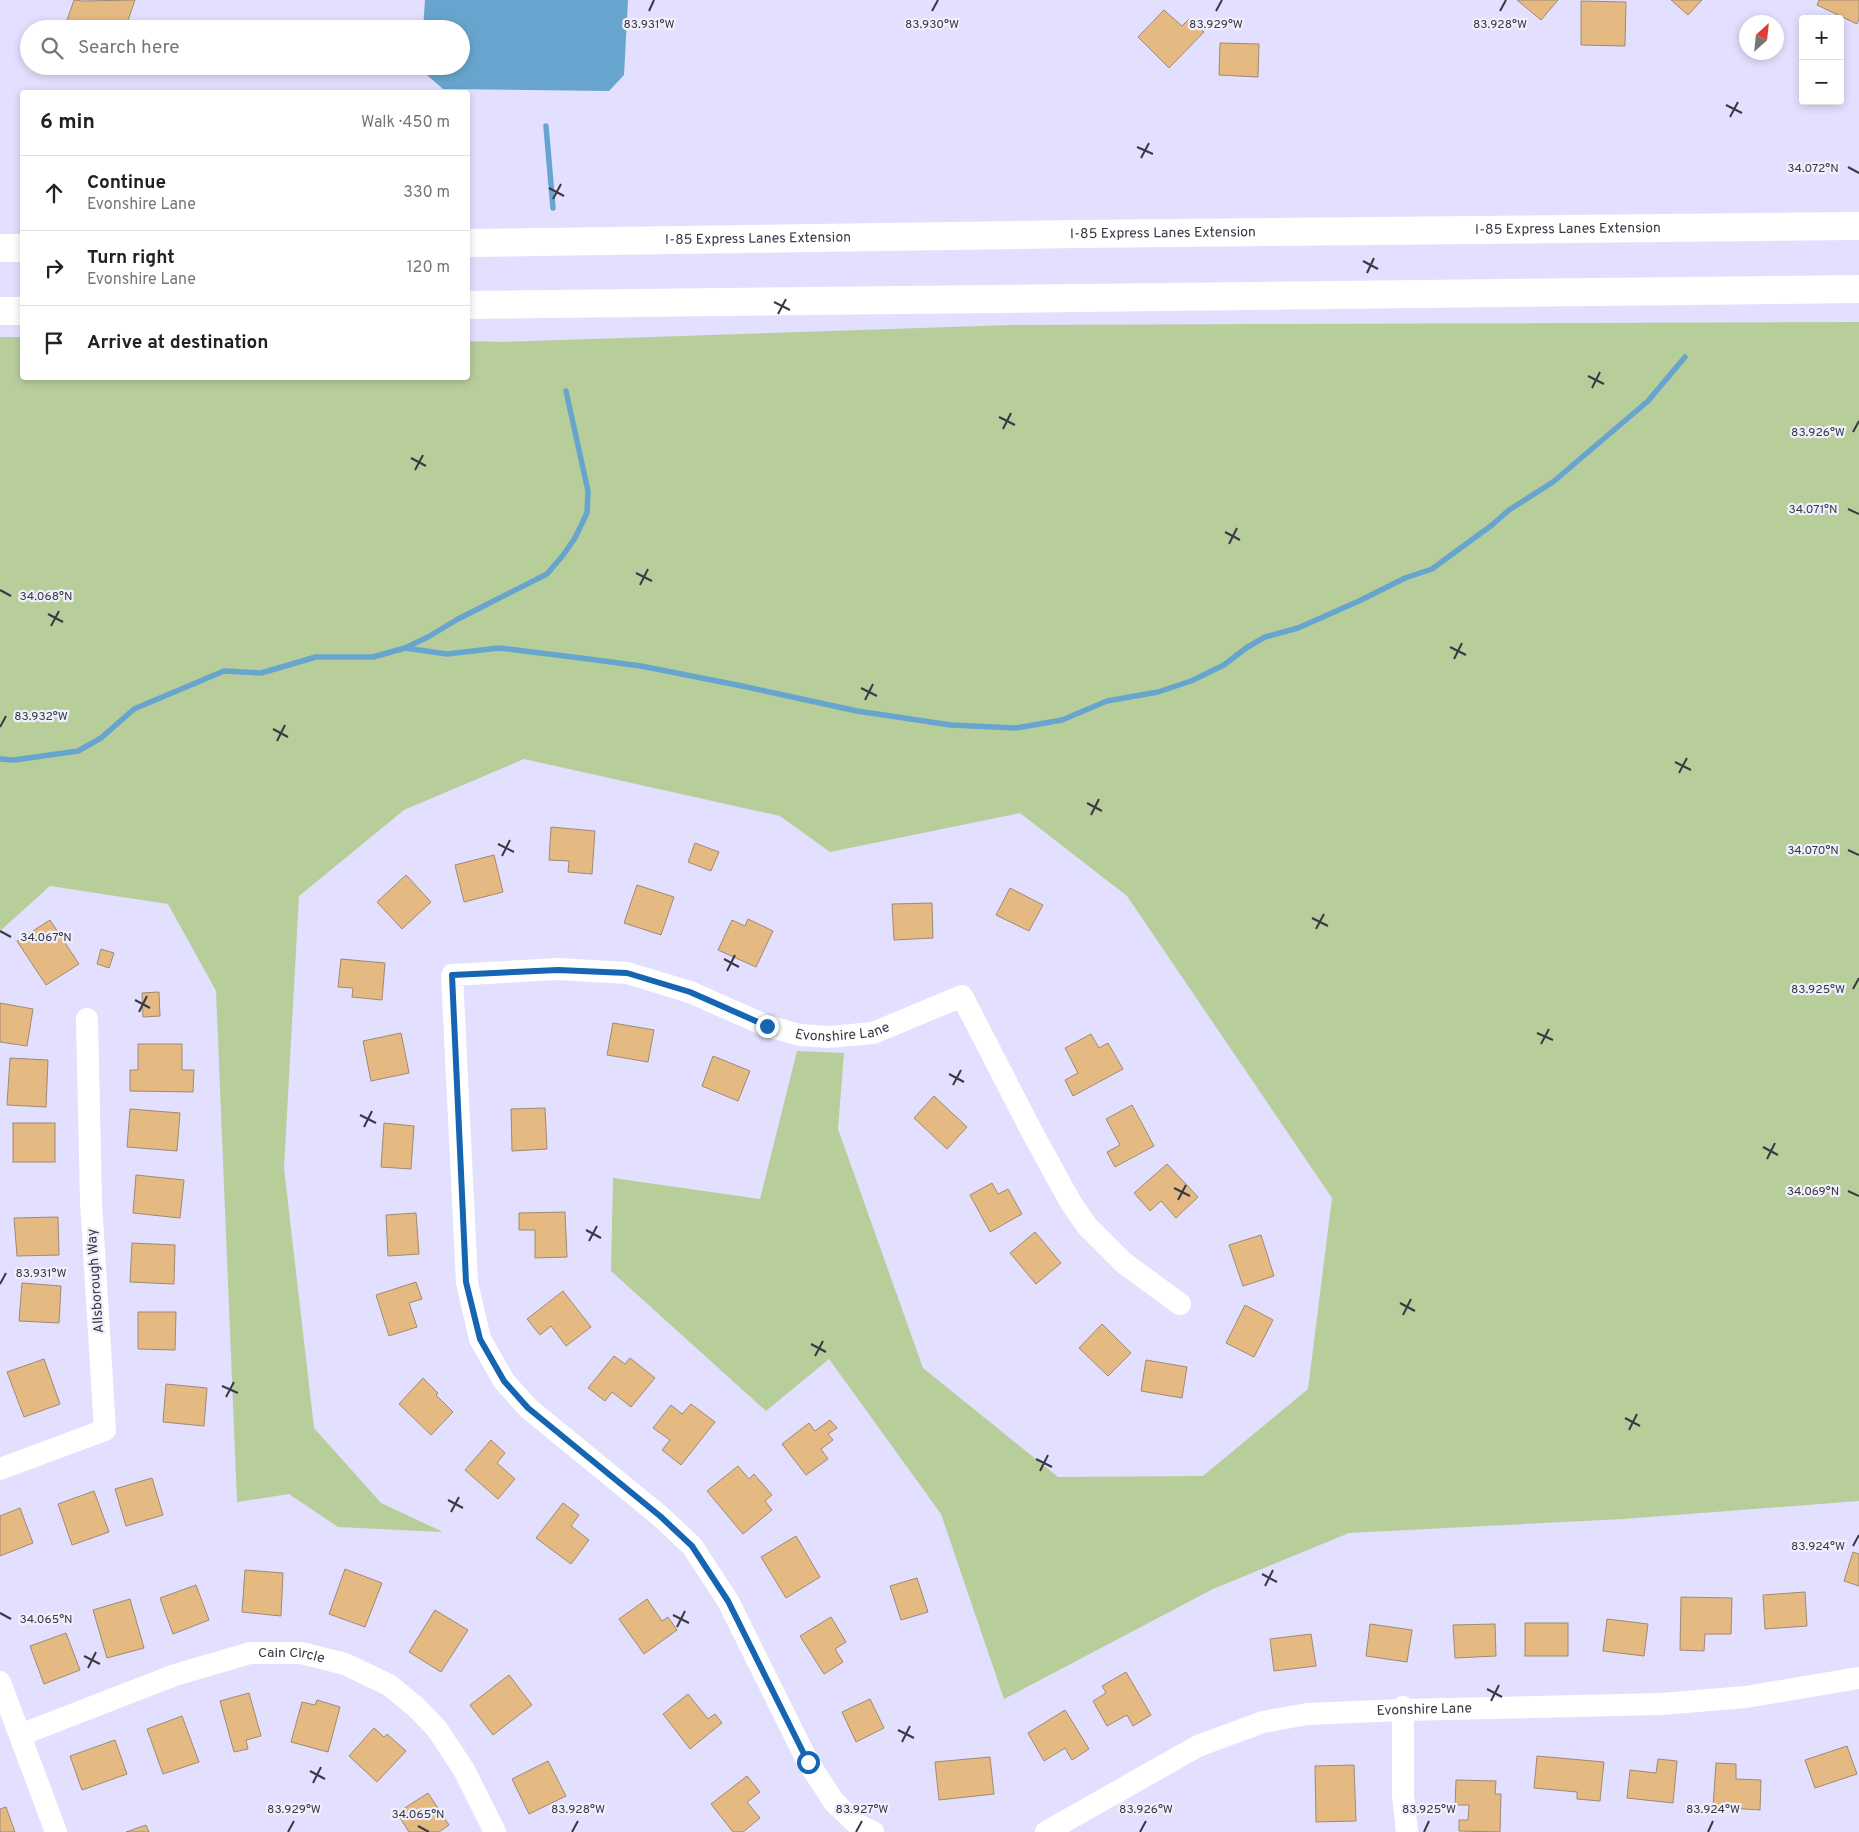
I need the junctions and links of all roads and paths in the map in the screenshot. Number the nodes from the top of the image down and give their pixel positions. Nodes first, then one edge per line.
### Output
1 (1859, 226) edge
2 (470, 243) edge
3 (0, 248) edge
4 (20, 248) edge
5 (1859, 289) edge
6 (470, 305) edge
7 (20, 311) edge
8 (0, 312) edge
9 (87, 1019) dead end
10 (1180, 1304) dead end
11 (0, 1468) edge
12 (1858, 1678) edge
13 (0, 1682) edge
14 (1403, 1708) junction
15 (20, 1734) junction
16 (56, 1832) edge
17 (495, 1832) edge
18 (874, 1832) edge
19 (1046, 1832) edge
20 (1407, 1832) edge

1 - 2 highway, I-85 Express Lanes Extension
3 - 4 highway
5 - 6 highway
7 - 8 highway
9 - 11 street, Allsborough Way
10 - 18 street, Evonshire Lane
12 - 14 street, Evonshire Lane
13 - 15 street
14 - 19 street, Evonshire Lane
14 - 20 street
15 - 16 street
15 - 17 street, Cain Circle

